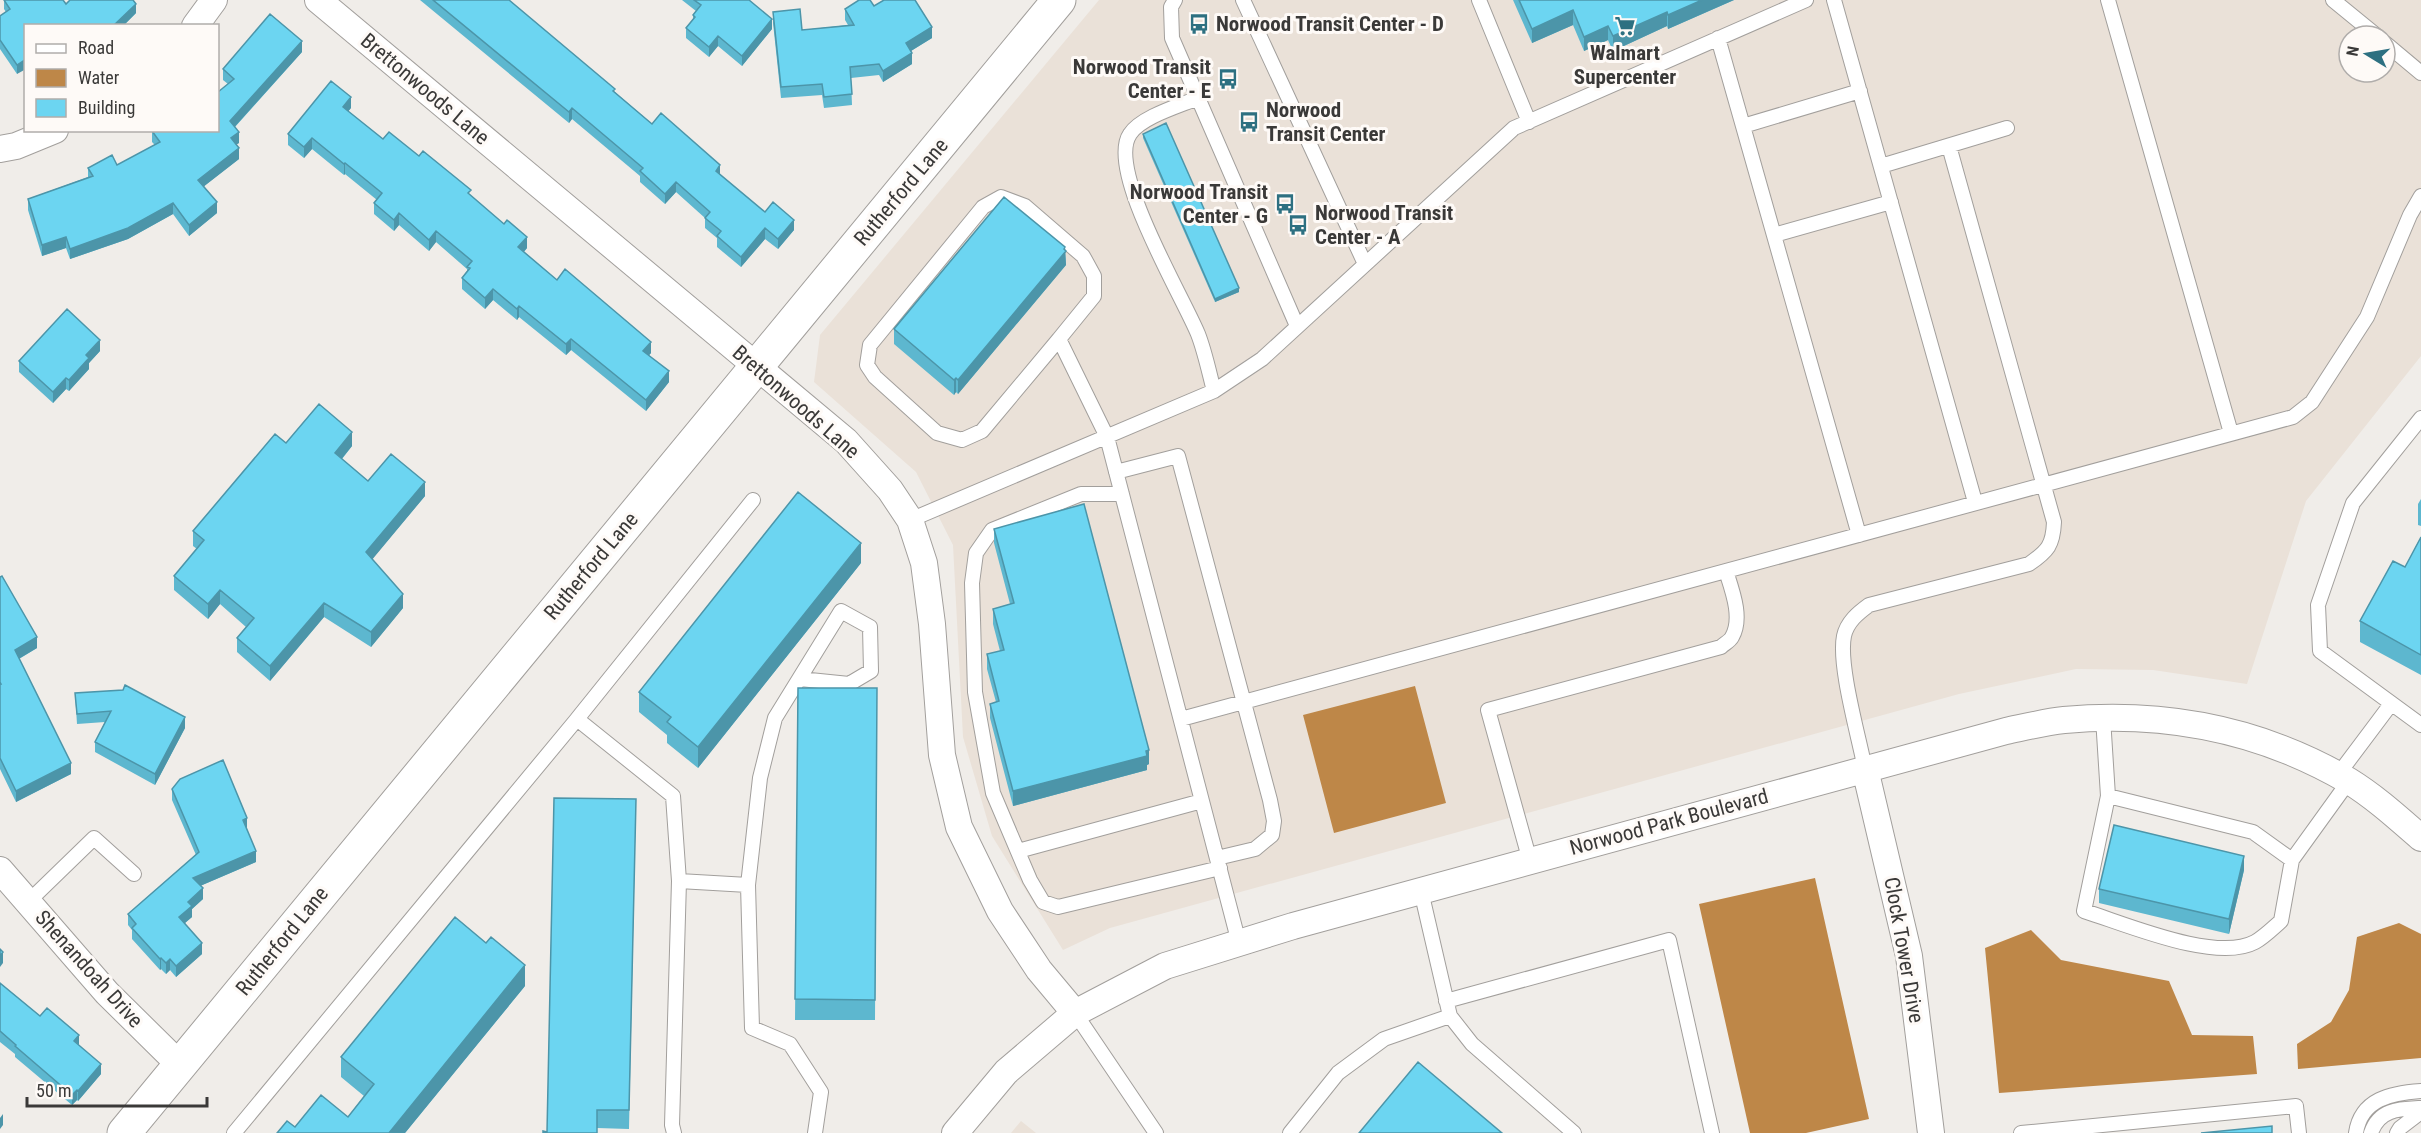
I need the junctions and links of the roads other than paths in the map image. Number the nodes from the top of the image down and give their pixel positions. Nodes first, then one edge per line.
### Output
1 (214, 0) edge
2 (318, 0) edge
3 (1059, 0) edge
4 (1175, 0) edge
5 (1479, 0) edge
6 (1806, 0) edge
7 (1834, 0) edge
8 (2108, 0) edge
9 (2333, 0) edge
10 (1246, 1) edge
11 (196, 24) edge
12 (2362, 24) edge
13 (1718, 38) junction
14 (2397, 53) edge
15 (2421, 72) edge
16 (1860, 91) junction
17 (1198, 98) junction
18 (1529, 122) junction
19 (1743, 126) junction
20 (2007, 128) dead end
21 (50, 132) edge
22 (1949, 146) junction
23 (0, 149) edge
24 (1881, 166) junction
25 (2421, 196) edge
26 (1891, 202) junction
27 (1774, 236) junction
28 (1365, 264) junction
29 (1297, 326) junction
30 (1059, 339) junction
31 (757, 366) junction
32 (1215, 391) junction
33 (2421, 418) edge
34 (2231, 433) junction
35 (1107, 437) junction
36 (1116, 472) junction
37 (2043, 485) junction
38 (1122, 494) junction
39 (753, 500) dead end
40 (1975, 502) junction
41 (910, 520) junction
42 (1859, 535) junction
43 (1726, 571) junction
44 (800, 679) junction
45 (1244, 702) junction
46 (2391, 704) junction
47 (577, 718) junction
48 (2103, 718) junction
49 (1181, 719) junction
50 (2421, 725) edge
51 (1865, 769) junction
52 (2343, 778) junction
53 (2108, 796) junction
54 (1202, 801) junction
55 (2421, 838) edge
56 (1018, 851) junction
57 (2292, 860) junction
58 (1530, 861) junction
59 (1218, 863) junction
60 (0, 870) edge
61 (134, 874) dead end
62 (679, 881) junction
63 (748, 885) junction
64 (1421, 891) junction
65 (28, 902) junction
66 (1239, 943) junction
67 (1446, 1001) junction
68 (1075, 1013) junction
69 (1450, 1016) junction
70 (180, 1065) junction
71 (2421, 1090) edge
72 (2421, 1110) edge
73 (124, 1133) edge
74 (234, 1133) edge
75 (674, 1133) edge
76 (815, 1133) edge
77 (955, 1133) edge
78 (1156, 1133) edge
79 (1290, 1133) edge
80 (1574, 1133) edge
81 (1712, 1133) edge
82 (1931, 1133) edge
83 (2021, 1133) edge
84 (2299, 1133) edge
85 (2356, 1133) edge
86 (2371, 1133) edge
87 (2397, 1133) edge

1 - 11 street
2 - 31 street, Brettonwoods Lane
3 - 31 street, Rutherford Lane
4 - 17 lane
5 - 18 lane
6 - 13 lane
7 - 16 lane
8 - 34 lane
9 - 12 lane
10 - 28 lane
13 - 18 lane
13 - 19 lane
14 - 15 lane
16 - 19 lane
16 - 24 lane
17 - 29 lane
17 - 32 lane
18 - 28 lane
19 - 27 lane
20 - 22 lane
21 - 23 street
22 - 24 lane
22 - 37 lane
24 - 26 lane
25 - 34 lane
26 - 27 lane
26 - 40 lane
27 - 42 lane
28 - 29 lane
29 - 32 lane
30 - 30 lane
30 - 35 lane
31 - 41 street, Brettonwoods Lane
31 - 70 street, Rutherford Lane
32 - 35 lane
33 - 46 lane
34 - 37 lane
35 - 36 lane
35 - 41 lane
36 - 38 lane
36 - 45 lane
37 - 40 lane
37 - 51 lane
38 - 49 lane
38 - 56 lane
39 - 47 lane
40 - 42 lane
41 - 68 street, Brettonwoods Lane
42 - 43 lane
43 - 45 lane
43 - 58 lane
44 - 44 lane
44 - 63 lane
45 - 49 lane
45 - 59 lane
46 - 50 lane
46 - 52 lane
47 - 62 lane
47 - 74 lane
48 - 51 street, Norwood Park Boulevard
48 - 52 street, Norwood Park Boulevard
48 - 53 lane
49 - 54 lane
51 - 58 street, Norwood Park Boulevard
51 - 82 street, Clock Tower Drive
52 - 55 street, Norwood Park Boulevard
52 - 57 lane
53 - 57 lane
53 - 57 lane
54 - 56 lane
54 - 59 lane
56 - 59 lane
58 - 64 street, Norwood Park Boulevard
59 - 66 lane
60 - 65 street, Shenandoah Drive
61 - 65 lane
62 - 63 lane
62 - 75 lane
63 - 76 lane
64 - 66 street, Norwood Park Boulevard
64 - 67 lane
65 - 70 street, Shenandoah Drive
66 - 68 street, Norwood Park Boulevard
67 - 69 lane
67 - 81 lane
68 - 77 street, Norwood Park Boulevard
68 - 78 lane
69 - 79 lane
69 - 80 lane
70 - 73 street, Rutherford Lane
71 - 85 lane
72 - 86 lane
72 - 87 lane
83 - 84 lane

